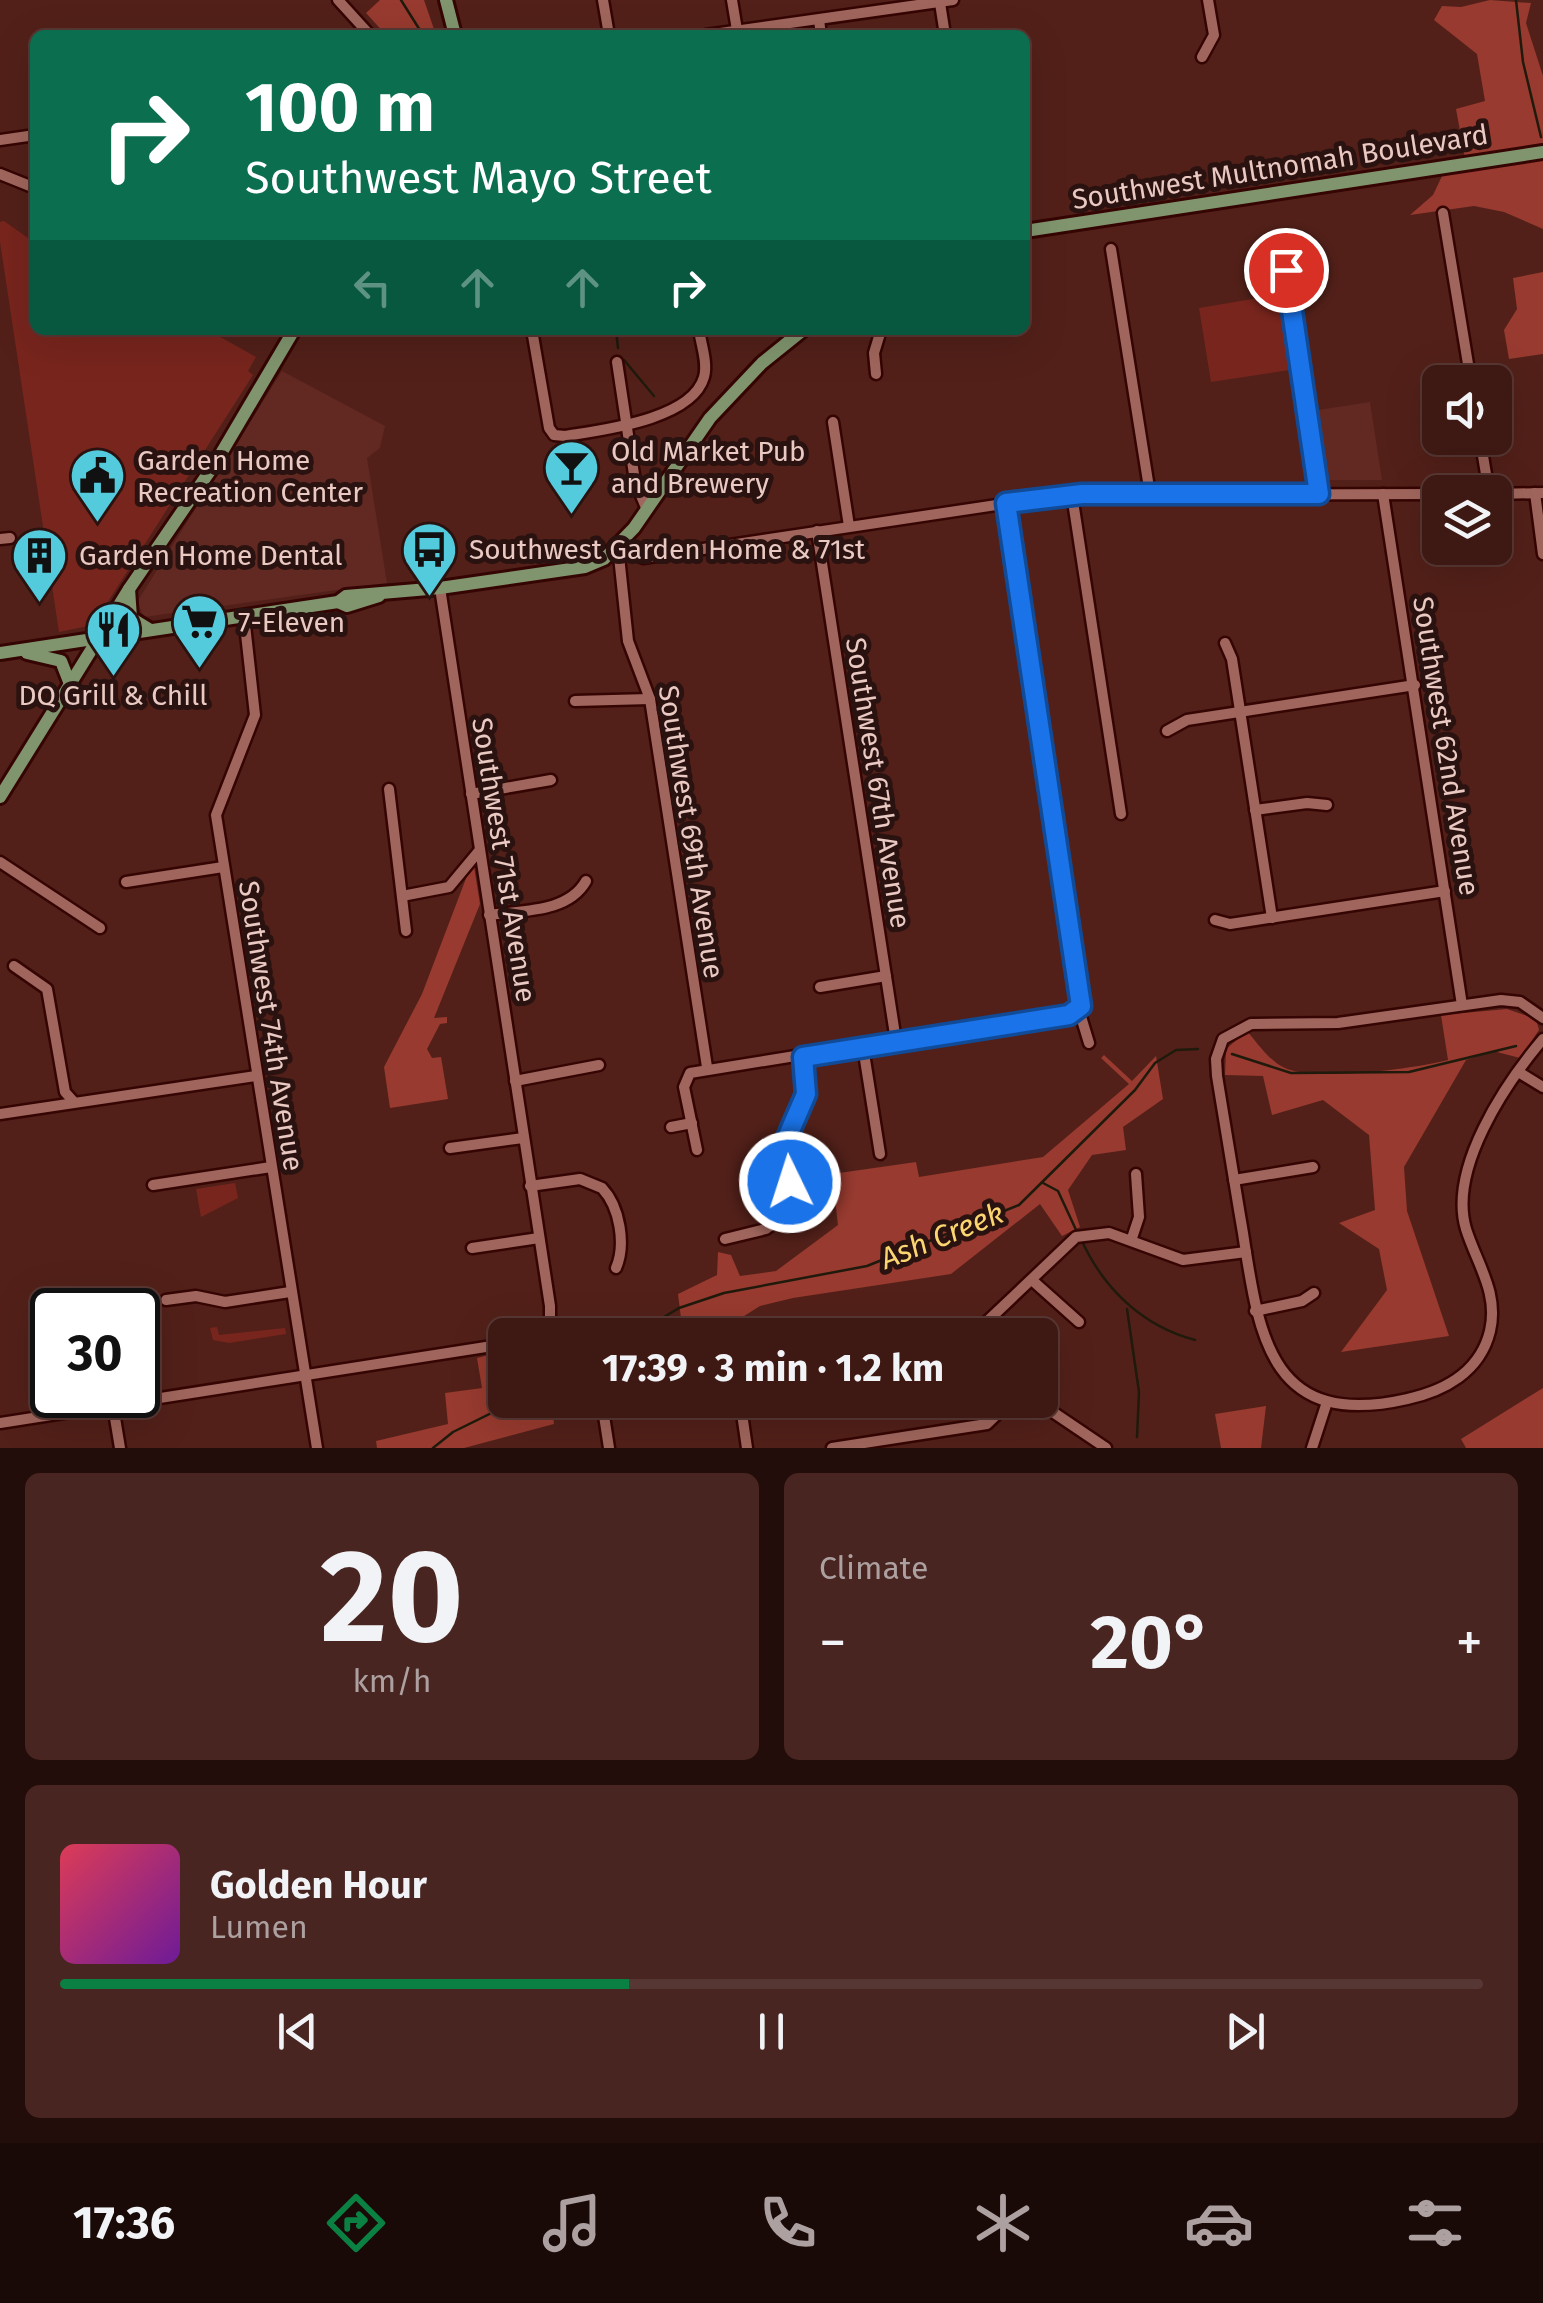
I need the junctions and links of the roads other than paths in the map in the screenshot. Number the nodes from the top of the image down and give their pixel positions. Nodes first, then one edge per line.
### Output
1 (338, 0) edge
2 (446, 0) edge
3 (603, 0) edge
4 (732, 0) edge
5 (863, 0) edge
6 (953, 0) edge
7 (1208, 0) edge
8 (940, 3) junction
9 (857, 14) junction
10 (819, 20) junction
11 (365, 30) edge
12 (454, 30) edge
13 (608, 30) edge
14 (737, 30) joint
15 (820, 30) edge
16 (944, 30) edge
17 (1202, 57) dead end
18 (30, 136) edge
19 (0, 140) edge
20 (1543, 152) edge
21 (0, 174) edge
22 (30, 186) edge
23 (1443, 212) dead end
24 (1030, 230) edge
25 (1282, 236) dead end
26 (1111, 250) dead end
27 (291, 335) edge
28 (533, 335) edge
29 (700, 335) edge
30 (797, 335) edge
31 (879, 335) edge
32 (617, 362) dead end
33 (1468, 365) edge
34 (876, 374) dead end
35 (833, 422) dead end
36 (626, 426) junction
37 (1512, 493) edge
38 (1072, 494) junction
39 (1150, 494) junction
40 (1319, 494) junction
41 (1384, 494) junction
42 (1422, 494) edge
43 (1539, 494) edge
44 (1006, 503) junction
45 (647, 510) junction
46 (849, 526) junction
47 (816, 531) junction
48 (618, 548) junction
49 (1543, 554) edge
50 (440, 588) junction
51 (129, 589) junction
52 (244, 616) junction
53 (151, 630) junction
54 (98, 638) junction
55 (1224, 643) dead end
56 (7, 652) edge
57 (70, 684) junction
58 (1415, 685) junction
59 (650, 699) junction
60 (575, 701) dead end
61 (1240, 711) junction
62 (1167, 731) dead end
63 (550, 780) dead end
64 (389, 789) dead end
65 (471, 794) junction
66 (0, 797) edge
67 (1326, 805) dead end
68 (1255, 810) junction
69 (1121, 814) dead end
70 (479, 851) junction
71 (0, 862) edge
72 (224, 867) junction
73 (126, 882) dead end
74 (586, 882) dead end
75 (1445, 890) junction
76 (402, 896) junction
77 (489, 915) junction
78 (1272, 918) junction
79 (1216, 920) dead end
80 (100, 928) dead end
81 (406, 931) dead end
82 (14, 966) dead end
83 (886, 976) junction
84 (820, 987) dead end
85 (1462, 1005) junction
86 (1079, 1010) junction
87 (1543, 1018) edge
88 (1543, 1039) edge
89 (896, 1041) junction
90 (1089, 1043) dead end
91 (862, 1047) junction
92 (803, 1057) junction
93 (599, 1065) dead end
94 (707, 1067) junction
95 (1520, 1072) junction
96 (256, 1076) junction
97 (515, 1081) junction
98 (1543, 1087) edge
99 (74, 1102) junction
100 (0, 1114) edge
101 (692, 1123) junction
102 (671, 1127) dead end
103 (523, 1138) junction
104 (450, 1148) dead end
105 (697, 1150) dead end
106 (880, 1154) dead end
107 (271, 1168) junction
108 (1313, 1168) dead end
109 (1136, 1174) dead end
110 (1234, 1180) junction
111 (153, 1186) dead end
112 (530, 1186) junction
113 (539, 1238) junction
114 (1132, 1238) junction
115 (725, 1239) dead end
116 (472, 1248) dead end
117 (1246, 1252) junction
118 (616, 1268) dead end
119 (1033, 1281) junction
120 (290, 1292) junction
121 (1314, 1293) dead end
122 (166, 1300) dead end
123 (1255, 1310) junction
124 (547, 1318) edge
125 (994, 1318) edge
126 (1078, 1322) dead end
127 (488, 1347) edge
128 (304, 1377) junction
129 (160, 1399) edge
130 (1327, 1402) junction
131 (33, 1418) edge
132 (115, 1418) edge
133 (604, 1418) edge
134 (743, 1418) edge
135 (992, 1418) edge
136 (1057, 1418) edge
137 (0, 1423) edge
138 (1087, 1444) edge
139 (874, 1445) edge
140 (120, 1448) edge
141 (316, 1448) edge
142 (608, 1448) edge
143 (747, 1448) edge
144 (832, 1448) edge
145 (1106, 1448) edge
146 (1312, 1448) edge

1 - 11 street
2 - 12 main road
3 - 13 street
4 - 14 street
5 - 9 street
6 - 8 street
7 - 17 street
8 - 9 street
8 - 16 street
9 - 10 street
10 - 14 street
10 - 15 street
18 - 19 street
20 - 24 main road, Southwest Multnomah Boulevard
21 - 22 street
23 - 33 street
25 - 40 street
26 - 39 street
27 - 51 main road
28 - 36 street
29 - 36 street
30 - 45 main road
31 - 34 street
32 - 36 street
35 - 46 street
36 - 45 street
37 - 43 street
38 - 39 street
38 - 44 street
38 - 69 street
39 - 40 street
40 - 41 street
41 - 42 street
41 - 58 street, Southwest 62nd Avenue
43 - 49 street
44 - 46 street
44 - 86 street
45 - 48 main road
46 - 47 street
47 - 48 street
47 - 83 street, Southwest 67th Avenue
48 - 50 main road
48 - 59 street, Southwest 69th Avenue
50 - 52 main road
50 - 65 street, Southwest 71st Avenue
51 - 53 main road
51 - 54 main road
52 - 53 main road
52 - 72 street, Southwest 74th Avenue
53 - 54 main road
54 - 56 main road
54 - 57 main road
55 - 61 street
56 - 57 main road
57 - 66 main road
58 - 61 street
58 - 75 street, Southwest 62nd Avenue
59 - 60 street
59 - 94 street, Southwest 69th Avenue
61 - 62 street
61 - 68 street
63 - 65 street
64 - 76 street
65 - 70 street, Southwest 71st Avenue
67 - 68 street
68 - 78 street
70 - 76 street
70 - 77 street, Southwest 71st Avenue
71 - 80 street
72 - 73 street
72 - 96 street, Southwest 74th Avenue
74 - 77 street
75 - 78 street
75 - 85 street, Southwest 62nd Avenue
76 - 81 street
77 - 97 street, Southwest 71st Avenue
78 - 79 street
82 - 99 street
83 - 84 street
83 - 89 street, Southwest 67th Avenue
85 - 87 street
85 - 110 street
86 - 89 street
86 - 90 street
88 - 95 street
89 - 91 street
91 - 92 street
91 - 106 street
92 - 94 street
92 - 115 street
93 - 97 street
94 - 101 street
95 - 98 street
95 - 130 street
96 - 99 street
96 - 107 street, Southwest 74th Avenue
97 - 103 street, Southwest 71st Avenue
99 - 100 street
101 - 102 street
101 - 105 street
103 - 104 street
103 - 112 street, Southwest 71st Avenue
107 - 111 street
107 - 120 street, Southwest 74th Avenue
108 - 110 street
109 - 114 street
110 - 117 street
112 - 113 street, Southwest 71st Avenue
112 - 118 street
113 - 116 street
113 - 124 street, Southwest 71st Avenue
114 - 117 street
114 - 119 street
117 - 123 street
119 - 125 street
119 - 126 street
120 - 122 street
120 - 128 street, Southwest 74th Avenue
121 - 123 street
123 - 130 street
127 - 128 street
128 - 129 street
128 - 141 street, Southwest 74th Avenue
130 - 146 street
131 - 137 street
132 - 140 street
133 - 142 street
134 - 143 street
135 - 139 street
136 - 138 street
138 - 145 street
139 - 144 street

